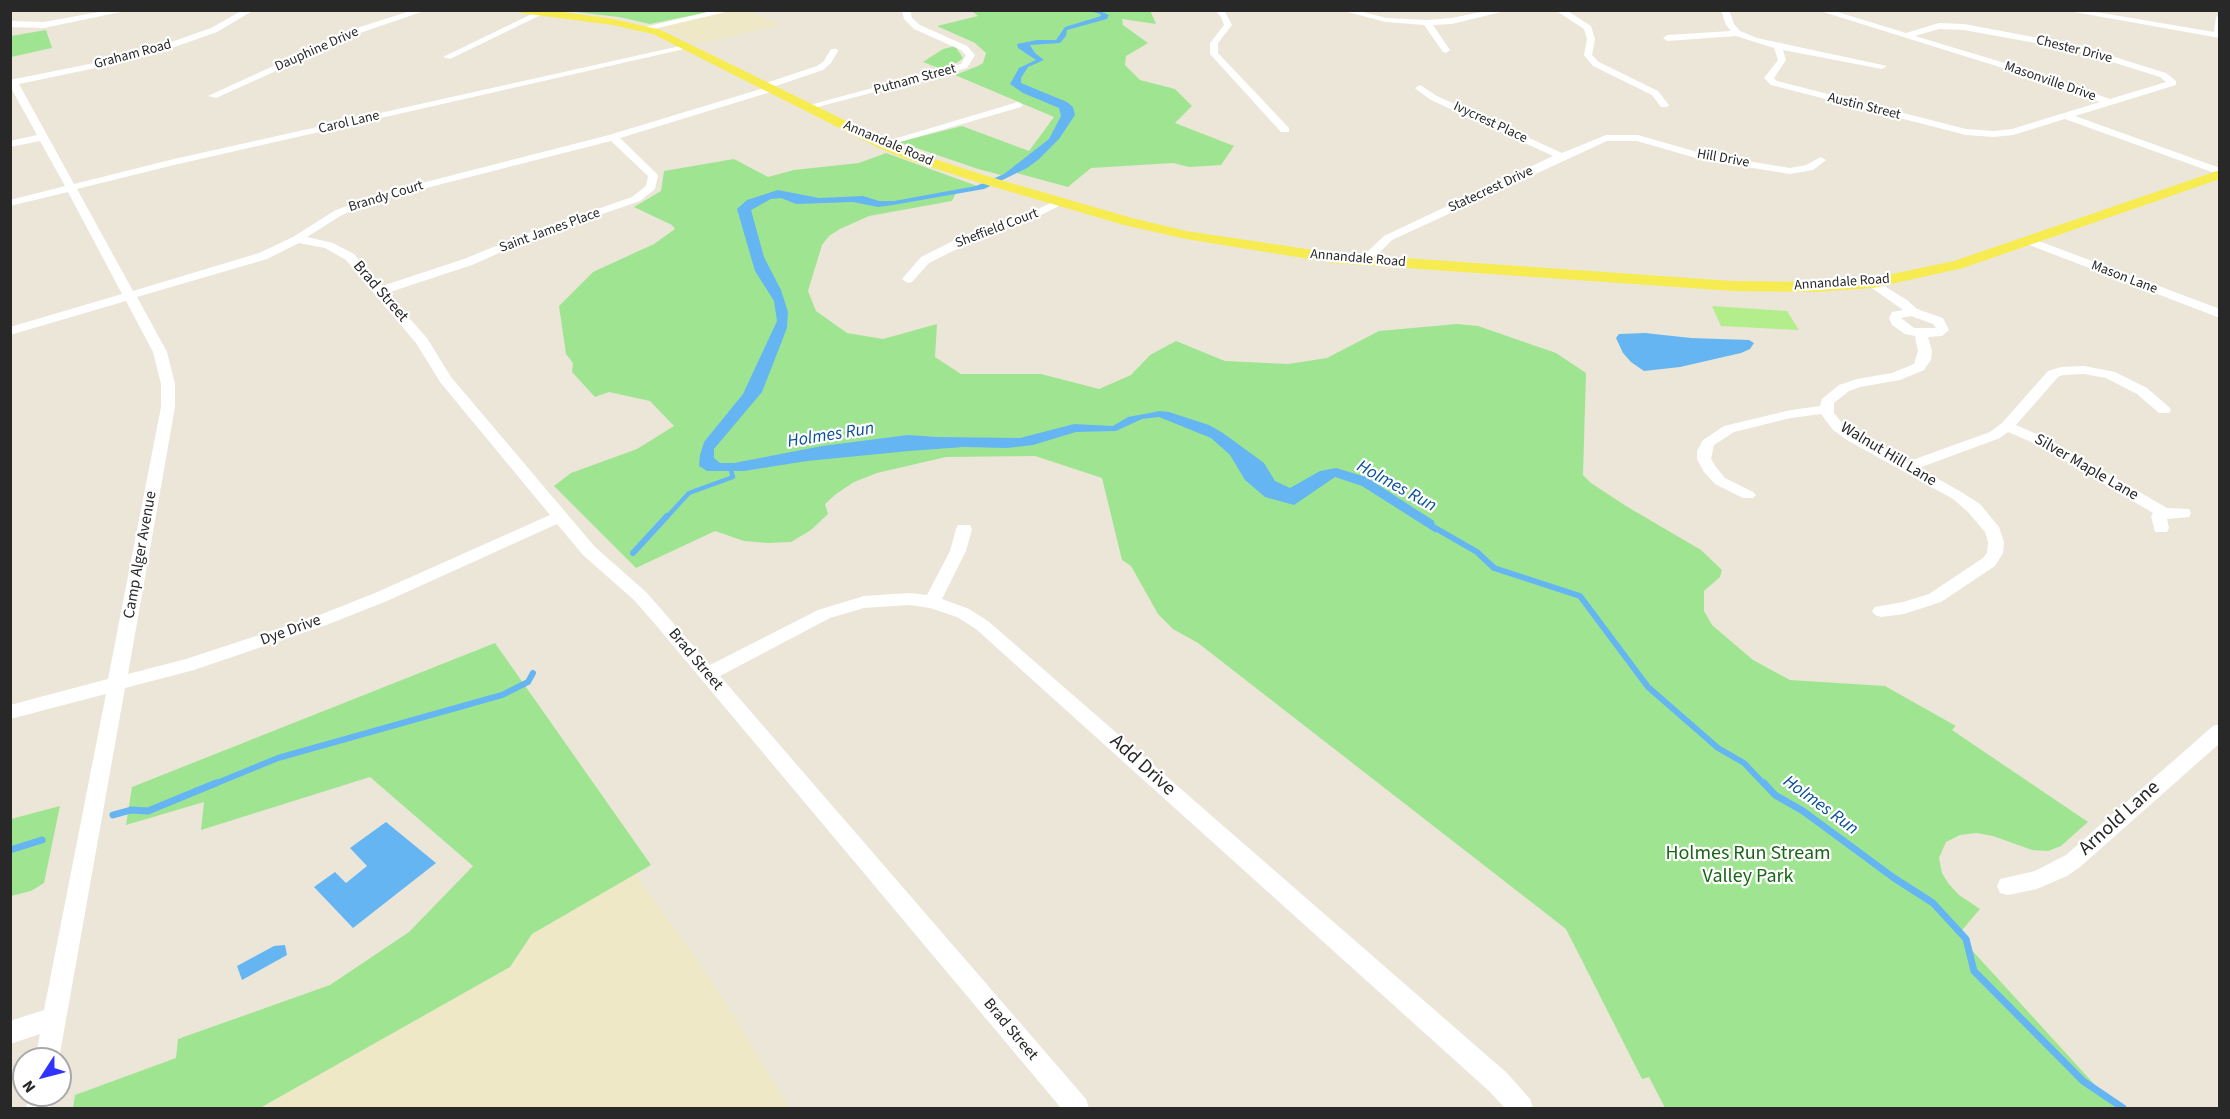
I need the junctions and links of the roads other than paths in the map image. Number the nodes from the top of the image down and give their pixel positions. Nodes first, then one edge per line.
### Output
1 (126, 10) edge
2 (250, 10) edge
3 (423, 10) edge
4 (521, 10) edge
5 (730, 10) edge
6 (906, 10) edge
7 (1219, 10) edge
8 (1344, 10) edge
9 (1505, 10) edge
10 (1559, 10) edge
11 (1725, 10) edge
12 (1821, 10) edge
13 (2067, 10) edge
14 (541, 13) junction
15 (2220, 17) edge
16 (1427, 23) junction
17 (10, 24) edge
18 (645, 28) junction
19 (1737, 33) junction
20 (2219, 35) edge
21 (1906, 36) junction
22 (1667, 38) dead end
23 (1778, 46) junction
24 (689, 47) junction
25 (1446, 50) dead end
26 (834, 51) dead end
27 (447, 57) dead end
28 (1881, 66) dead end
29 (12, 83) edge
30 (768, 88) junction
31 (1420, 88) dead end
32 (213, 96) dead end
33 (2111, 103) junction
34 (1018, 105) dead end
35 (1664, 105) dead end
36 (809, 108) junction
37 (2066, 116) junction
38 (1285, 130) dead end
39 (43, 137) junction
40 (613, 137) junction
41 (1623, 137) joint
42 (10, 144) edge
43 (882, 144) junction
44 (1561, 156) junction
45 (1821, 160) dead end
46 (2220, 173) edge
47 (71, 188) junction
48 (1059, 202) junction
49 (10, 203) edge
50 (297, 239) junction
51 (2028, 241) junction
52 (1372, 261) junction
53 (908, 279) dead end
54 (1873, 283) junction
55 (380, 291) junction
56 (130, 296) junction
57 (1912, 312) junction
58 (2220, 314) edge
59 (10, 332) edge
60 (1921, 333) junction
61 (1826, 409) junction
62 (2164, 410) dead end
63 (2007, 426) junction
64 (1907, 467) junction
65 (1748, 495) dead end
66 (2183, 513) dead end
67 (560, 517) junction
68 (964, 529) dead end
69 (932, 602) junction
70 (1881, 611) dead end
71 (707, 675) junction
72 (117, 684) junction
73 (10, 712) edge
74 (2220, 731) edge
75 (2008, 886) dead end
76 (55, 1018) junction
77 (10, 1033) edge
78 (49, 1047) edge
79 (1077, 1108) edge
80 (1521, 1108) edge

1 - 17 street
2 - 29 street, Graham Road
3 - 32 street, Dauphine Drive
4 - 14 main road, Annandale Road
5 - 18 street
6 - 36 street, Putnam Street
7 - 38 street
8 - 16 street
9 - 16 street
10 - 35 street
11 - 19 street
12 - 21 street, Masonville Drive
13 - 20 street
14 - 18 main road, Annandale Road
14 - 27 street
15 - 20 street
16 - 25 street
18 - 24 main road, Annandale Road
19 - 22 street
19 - 23 street
21 - 33 street, Masonville Drive
21 - 33 street, Chester Drive
23 - 28 street
23 - 37 street, Austin Street
24 - 30 main road, Annandale Road
24 - 47 street, Carol Lane
26 - 30 street, Brandy Court
29 - 39 street, Camp Alger Avenue
30 - 36 main road, Annandale Road
30 - 40 street, Brandy Court
31 - 44 street, Ivycrest Place
33 - 37 street, Masonville Drive
34 - 43 street
36 - 43 main road, Annandale Road
37 - 46 street, Masonville Drive
39 - 42 street
39 - 47 street, Camp Alger Avenue
40 - 50 street, Brandy Court
40 - 55 street, Saint James Place
41 - 44 street, Statecrest Drive
41 - 45 street, Hill Drive
43 - 48 main road, Annandale Road
44 - 52 street, Statecrest Drive
46 - 51 main road, Annandale Road
47 - 49 street, Carol Lane
47 - 56 street, Camp Alger Avenue
48 - 52 main road, Annandale Road
48 - 53 street, Sheffield Court
50 - 55 street, Brad Street
50 - 56 street, Brandy Court
51 - 54 main road, Annandale Road
51 - 58 street, Mason Lane
52 - 54 main road, Annandale Road
54 - 57 street
55 - 67 street, Brad Street
56 - 59 street, Brandy Court
56 - 72 street, Camp Alger Avenue
57 - 60 street
57 - 60 street
60 - 61 street, Walnut Hill Lane
61 - 64 street, Walnut Hill Lane
61 - 65 street
62 - 63 street
63 - 64 street
63 - 66 street, Silver Maple Lane
64 - 70 street, Walnut Hill Lane
67 - 71 street, Brad Street
67 - 72 street, Dye Drive
68 - 69 street
69 - 71 street, Add Drive
69 - 80 street, Add Drive
71 - 79 street, Brad Street
72 - 73 street, Dye Drive
72 - 76 street, Camp Alger Avenue
74 - 75 street, Arnold Lane
76 - 77 street
76 - 78 street, Camp Alger Avenue

